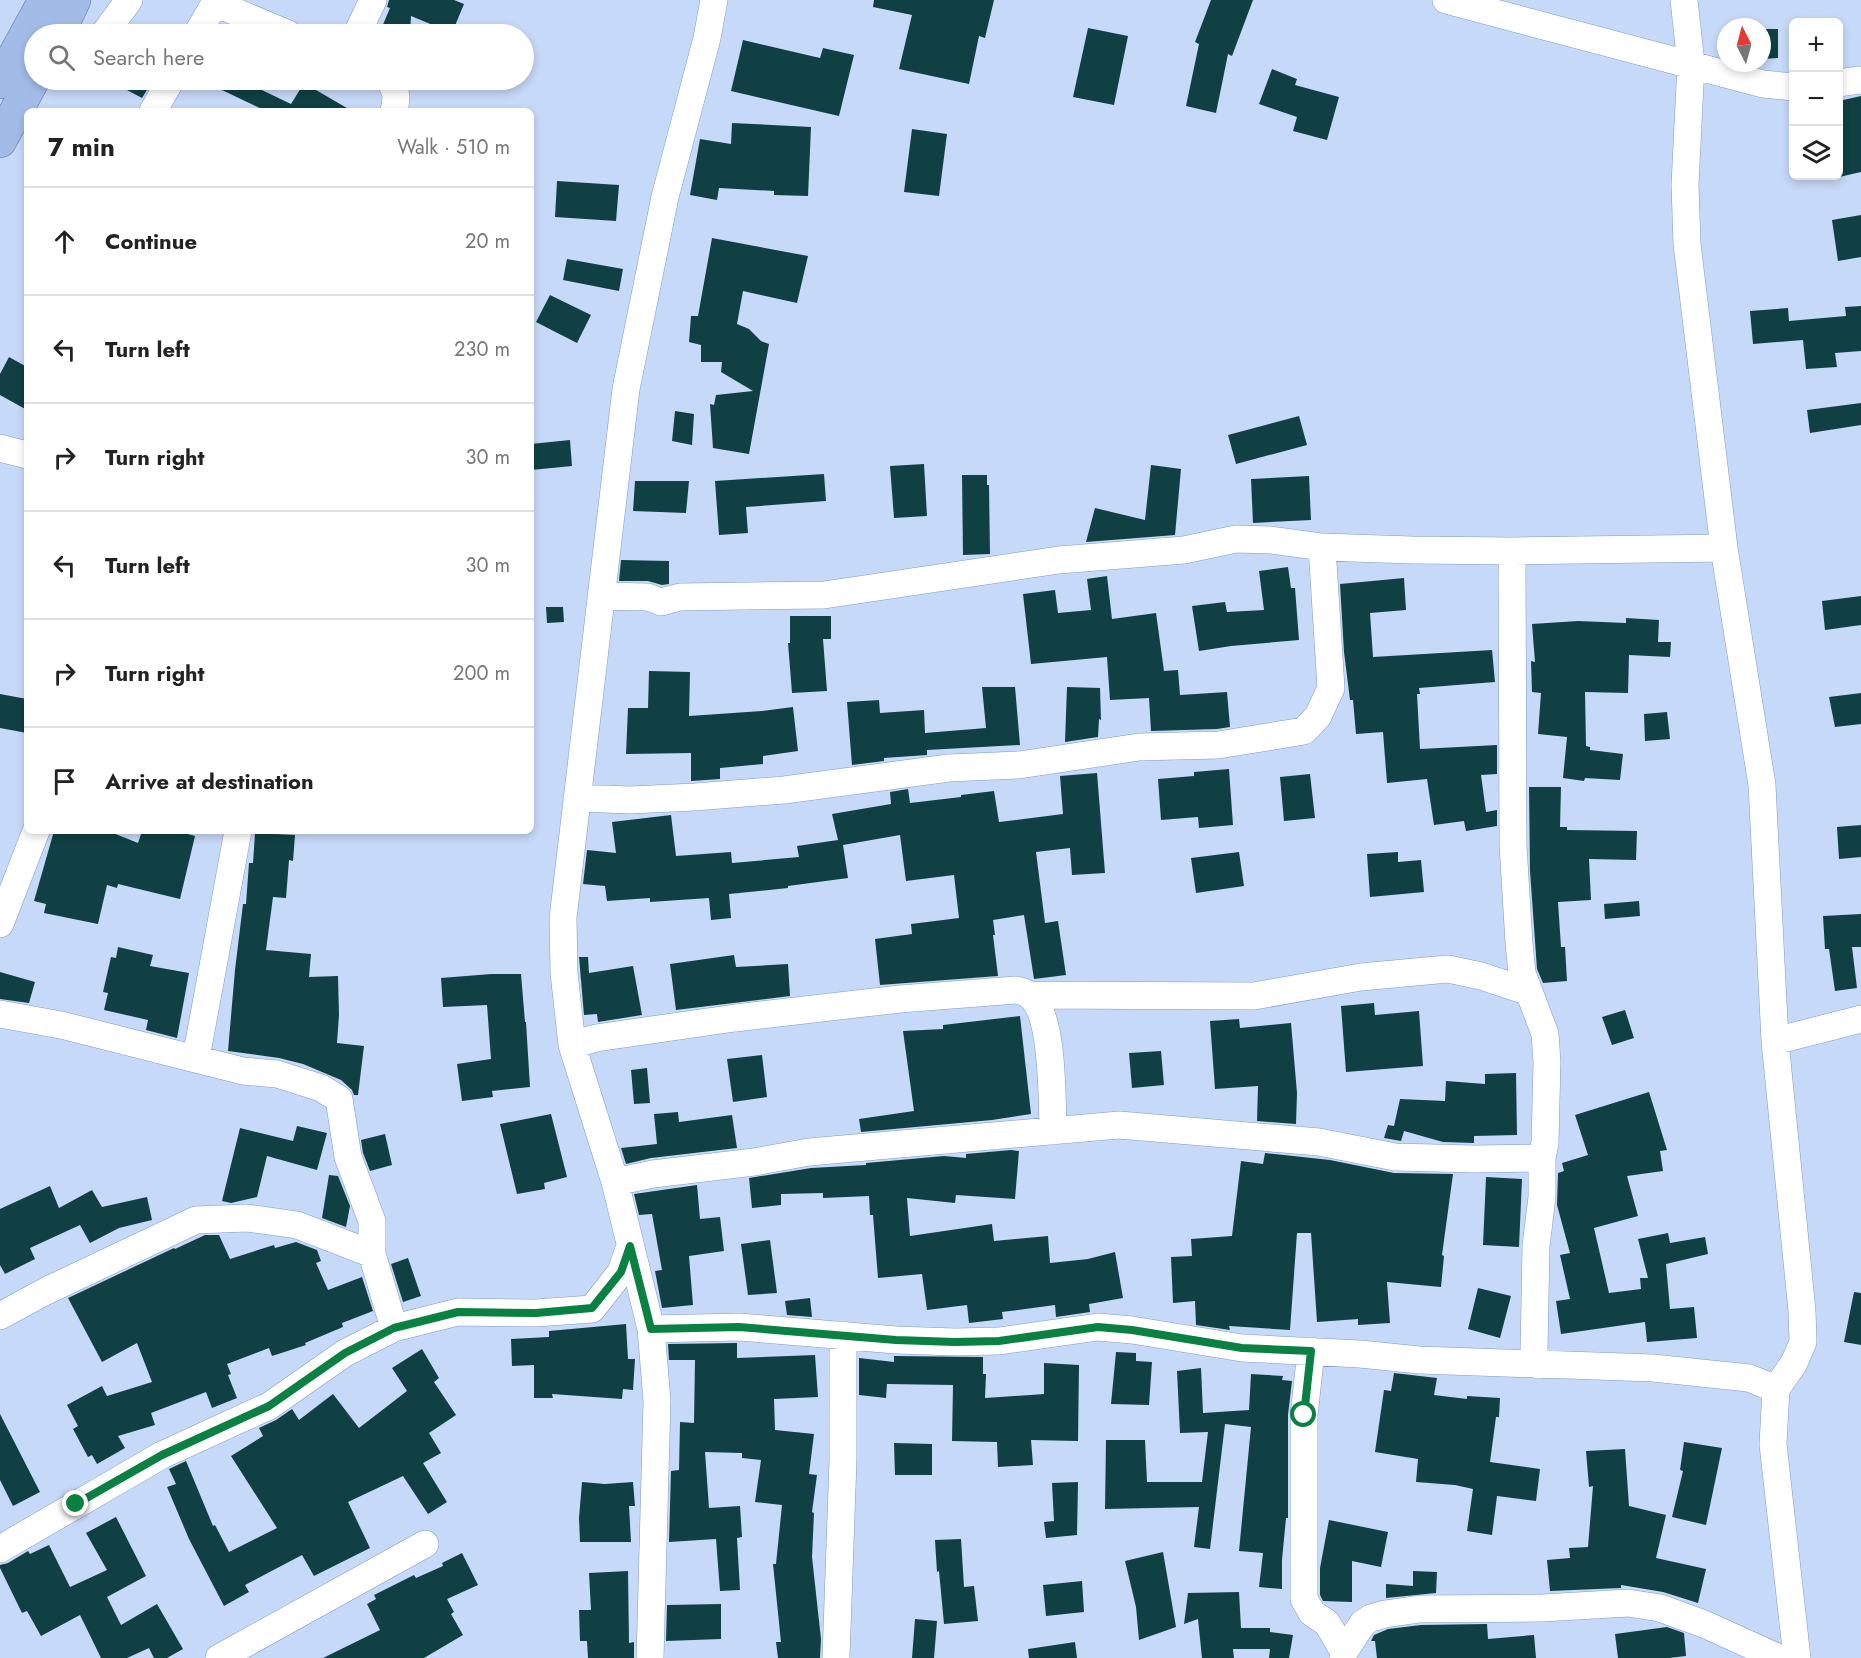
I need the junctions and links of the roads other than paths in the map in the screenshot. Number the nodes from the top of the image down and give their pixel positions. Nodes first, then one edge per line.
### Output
1 (74, 0) edge
2 (129, 0) edge
3 (373, 0) edge
4 (714, 0) edge
5 (1446, 0) edge
6 (1684, 0) edge
7 (213, 2) edge
8 (44, 18) edge
9 (111, 24) edge
10 (202, 24) edge
11 (265, 24) edge
12 (362, 24) edge
13 (24, 47) edge
14 (1691, 64) junction
15 (1861, 80) edge
16 (0, 82) edge
17 (1843, 82) edge
18 (1789, 87) edge
19 (28, 90) edge
20 (165, 90) edge
21 (395, 90) edge
22 (155, 108) edge
23 (395, 108) edge
24 (0, 141) edge
25 (0, 448) edge
26 (24, 453) edge
27 (1322, 547) junction
28 (1724, 548) junction
29 (1512, 551) junction
30 (601, 596) junction
31 (578, 798) junction
32 (35, 834) edge
33 (237, 834) edge
34 (0, 924) edge
35 (1529, 992) junction
36 (1030, 995) junction
37 (0, 1014) edge
38 (1861, 1019) edge
39 (1775, 1041) junction
40 (572, 1045) junction
41 (196, 1058) junction
42 (1053, 1131) junction
43 (1542, 1158) junction
44 (615, 1182) junction
45 (630, 1246) junction
46 (372, 1254) junction
47 (0, 1316) edge
48 (394, 1328) junction
49 (651, 1329) junction
50 (843, 1335) junction
51 (1311, 1351) junction
52 (1532, 1361) junction
53 (1776, 1389) junction
54 (425, 1544) dead end
55 (0, 1549) edge
56 (1344, 1655) edge
57 (219, 1658) edge
58 (650, 1658) edge
59 (836, 1658) edge
60 (1779, 1658) edge
61 (1797, 1658) edge

1 - 8 main road
2 - 9 street
3 - 12 street
4 - 30 street
5 - 14 street
6 - 14 street
7 - 10 street
7 - 11 street
13 - 16 main road
14 - 18 street
14 - 28 street
15 - 17 street
19 - 24 main road
20 - 22 street
21 - 23 street
25 - 26 street
27 - 29 street
27 - 30 street
27 - 31 street
28 - 29 street
28 - 39 street
29 - 35 street
30 - 31 street
31 - 40 street
32 - 34 street
33 - 41 street
35 - 36 street
35 - 43 street
36 - 40 street
36 - 42 street
37 - 41 street
38 - 39 street
39 - 53 street
40 - 44 street
41 - 46 street
42 - 43 street
42 - 44 street
43 - 52 street
44 - 45 street
45 - 48 street
45 - 49 street
46 - 47 street
46 - 48 street
48 - 55 street
49 - 50 street
49 - 58 street
50 - 51 street
50 - 59 street
51 - 52 street
51 - 56 street
52 - 53 street
53 - 61 street
54 - 57 street
56 - 60 street

